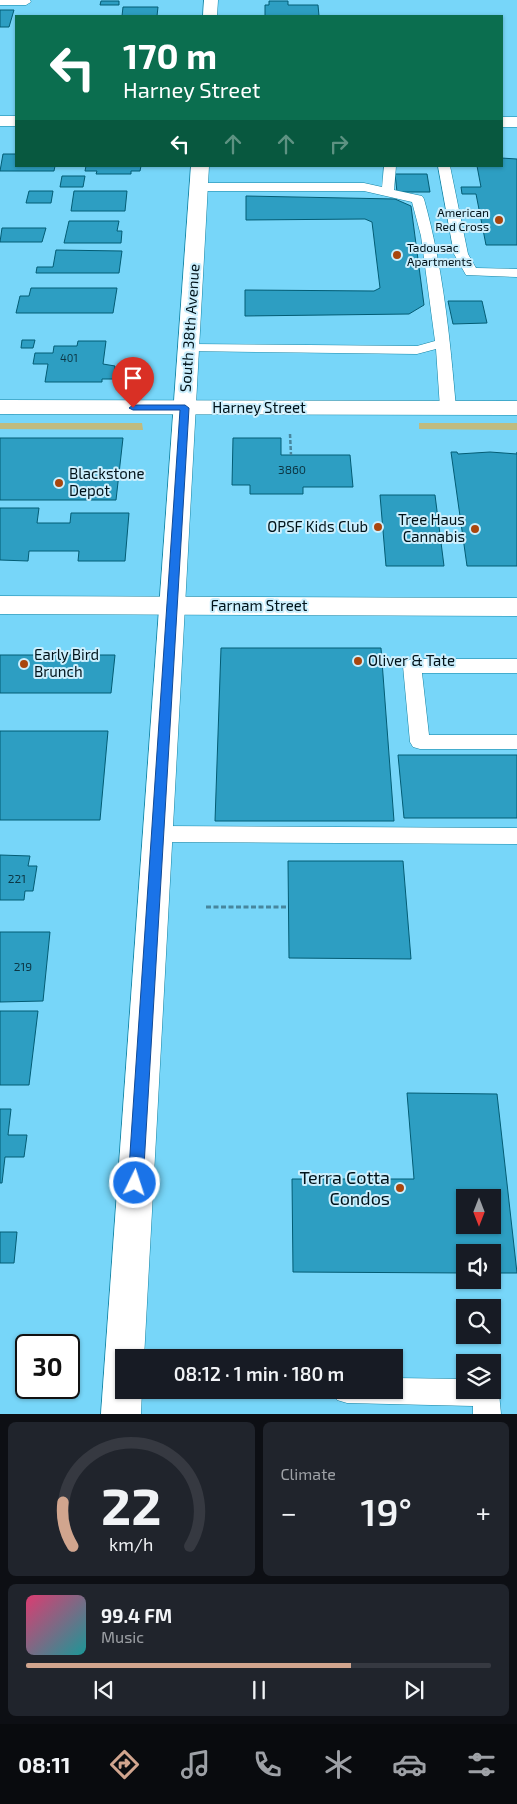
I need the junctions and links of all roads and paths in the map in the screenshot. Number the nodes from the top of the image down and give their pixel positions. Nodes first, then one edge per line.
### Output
1 (211, 0) edge
2 (0, 2) edge
3 (26, 2) dead end
4 (210, 15) edge
5 (0, 121) edge
6 (15, 121) edge
7 (503, 122) edge
8 (517, 122) edge
9 (390, 167) edge
10 (444, 167) edge
11 (200, 177) edge
12 (388, 191) junction
13 (517, 273) edge
14 (443, 343) junction
15 (188, 348) junction
16 (0, 407) edge
17 (185, 408) junction
18 (448, 408) junction
19 (517, 408) edge
20 (290, 432) dead end
21 (292, 455) dead end
22 (0, 605) edge
23 (172, 606) junction
24 (517, 607) edge
25 (517, 666) edge
26 (517, 742) edge
27 (158, 834) junction
28 (517, 836) edge
29 (206, 907) dead end
30 (288, 907) dead end
31 (125, 1349) edge
32 (403, 1391) edge
33 (487, 1414) edge

1 - 4 street
2 - 3 lane
5 - 6 street
7 - 8 street
9 - 12 lane
10 - 13 lane
11 - 12 lane
11 - 15 street, South 38th Avenue
12 - 14 lane
14 - 15 lane
14 - 18 lane
15 - 17 street, South 38th Avenue
16 - 17 street, Harney Street
17 - 18 street, Harney Street
17 - 23 street, South 38th Avenue
18 - 19 street, Harney Street
20 - 21 path
22 - 23 street, Farnam Street
23 - 24 street, Farnam Street
23 - 27 street, South 38th Avenue
25 - 26 lane
27 - 28 lane
27 - 31 street, South 38th Avenue
29 - 30 path
32 - 33 lane

